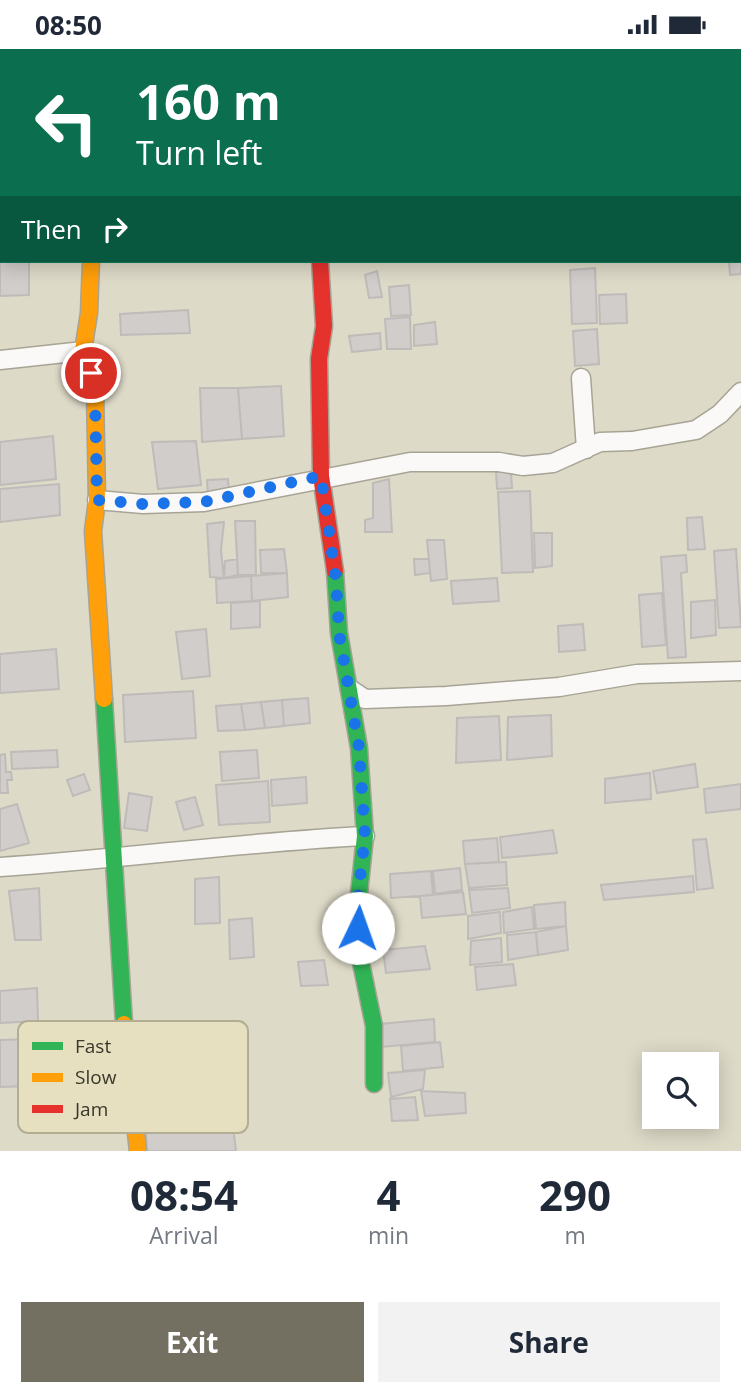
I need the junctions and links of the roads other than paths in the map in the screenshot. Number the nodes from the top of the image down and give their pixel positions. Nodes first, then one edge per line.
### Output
1 (91, 263) edge
2 (320, 263) edge
3 (83, 351) junction
4 (0, 360) edge
5 (581, 378) dead end
6 (741, 392) edge
7 (586, 449) junction
8 (321, 476) junction
9 (97, 500) junction
10 (741, 671) edge
11 (350, 689) junction
12 (365, 836) junction
13 (113, 859) junction
14 (0, 867) edge
15 (127, 1021) edge
16 (374, 1084) dead end
17 (136, 1133) edge
18 (138, 1151) edge

1 - 3 street
2 - 8 street
3 - 4 street
3 - 9 street
5 - 7 street
6 - 7 street
7 - 8 street
8 - 9 street
8 - 11 street
9 - 13 street
10 - 11 street
11 - 12 street
12 - 13 street
12 - 16 street
13 - 14 street
13 - 15 street
17 - 18 street

